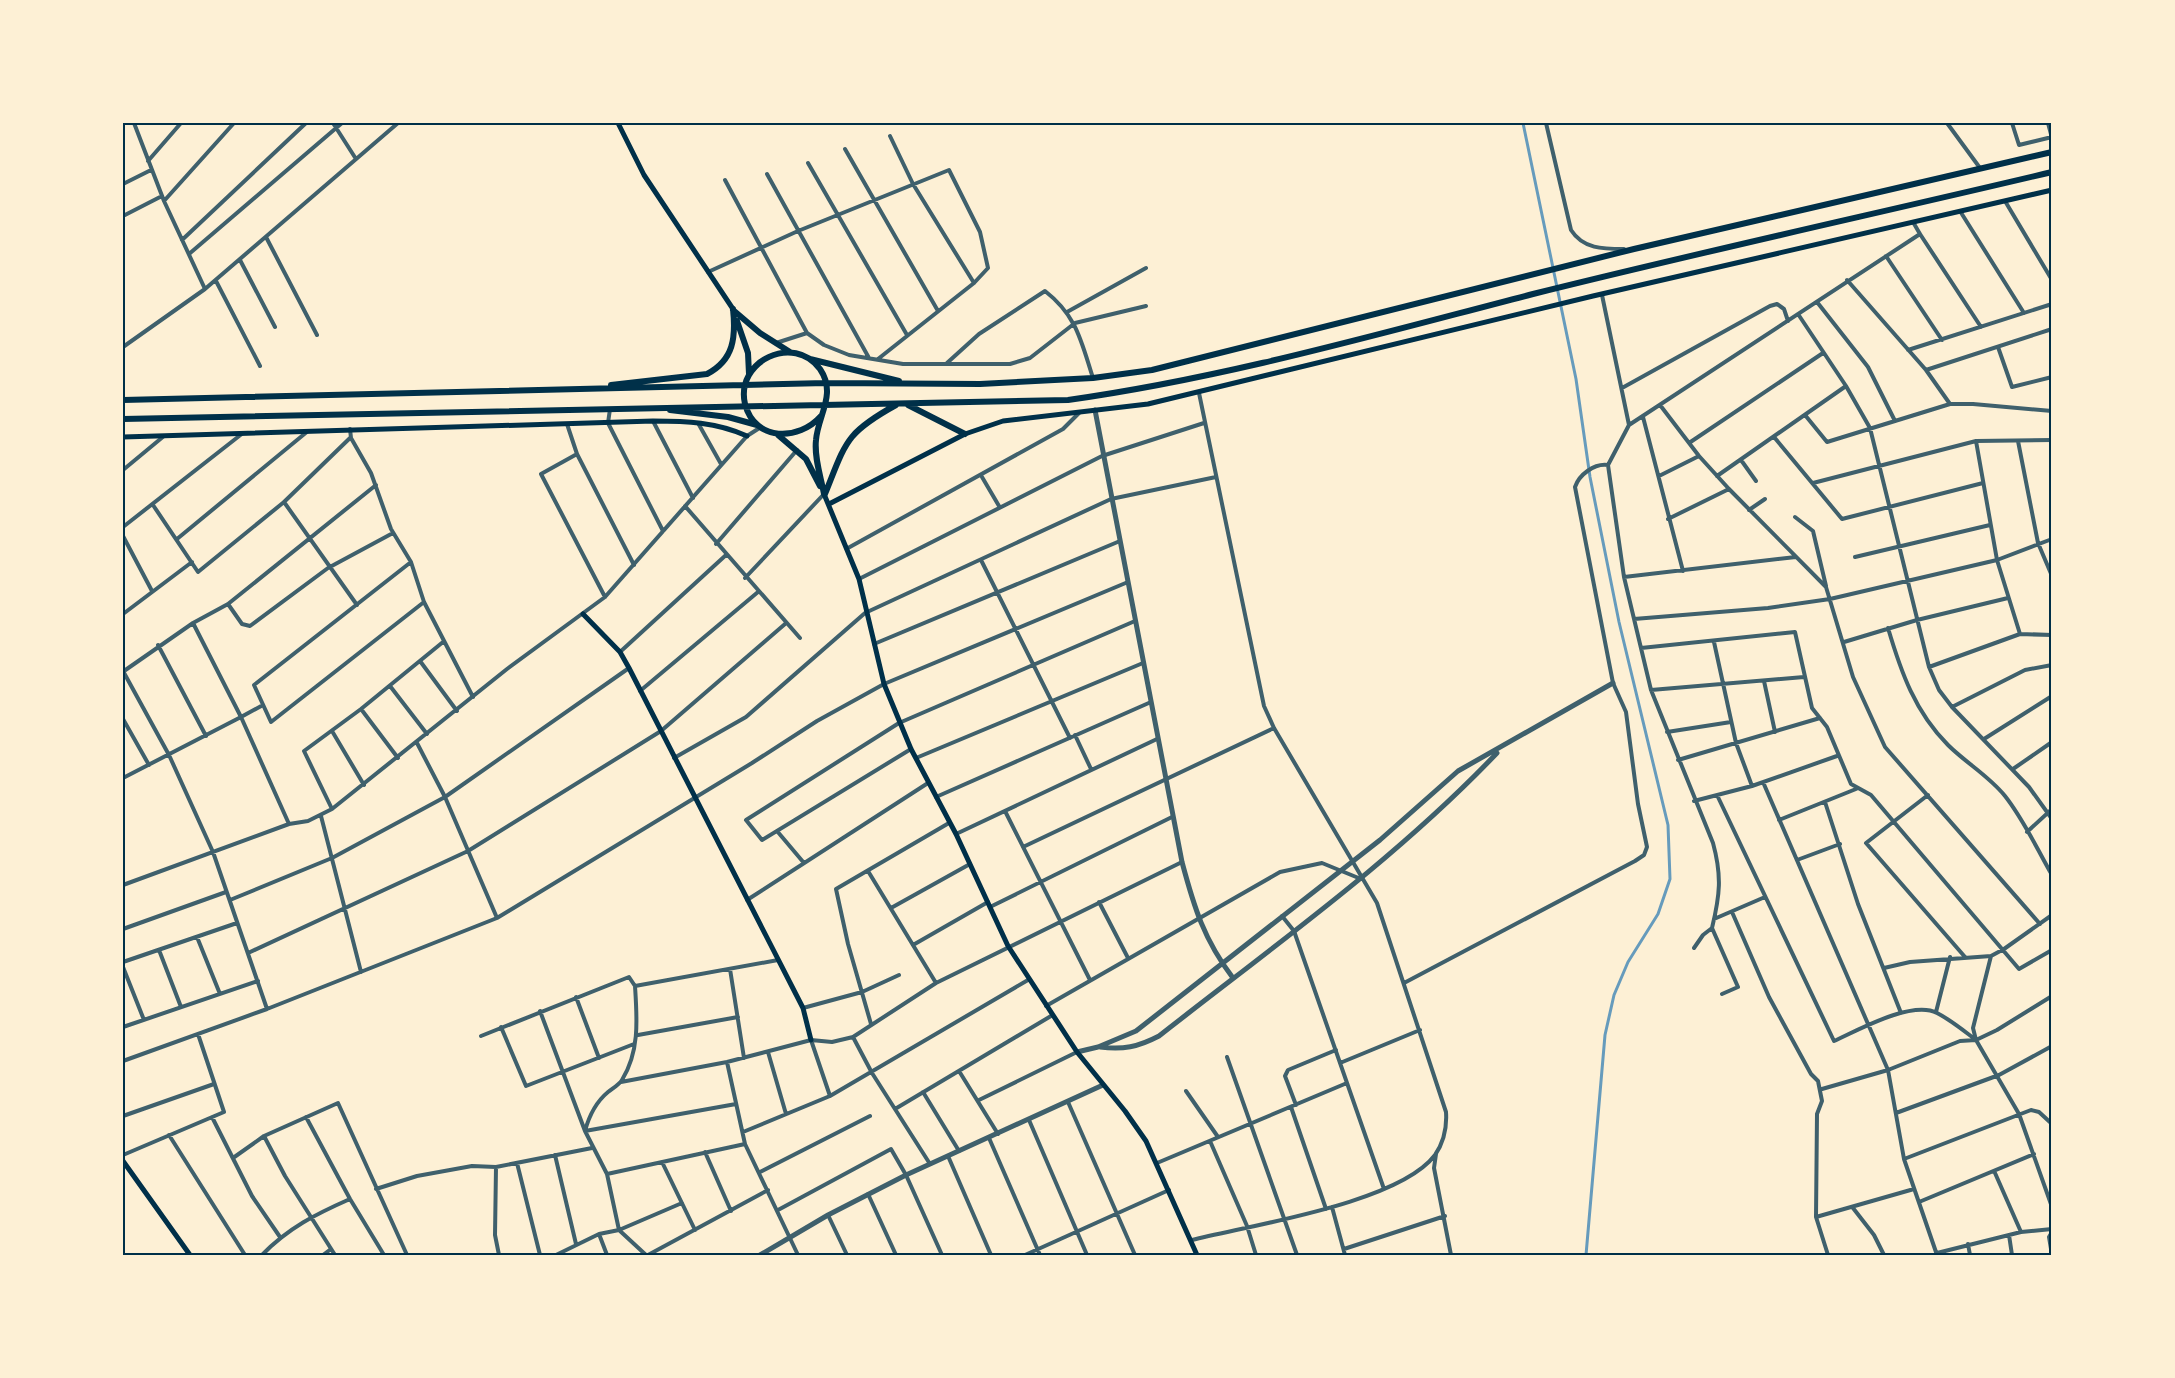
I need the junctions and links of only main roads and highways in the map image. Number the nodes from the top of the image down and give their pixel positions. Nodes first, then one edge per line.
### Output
1 (618, 123) edge
2 (2052, 152) edge
3 (2052, 172) edge
4 (2052, 190) edge
5 (734, 309) junction
6 (790, 352) junction
7 (808, 358) junction
8 (749, 374) junction
9 (826, 383) junction
10 (911, 384) junction
11 (745, 386) junction
12 (570, 389) junction
13 (123, 400) edge
14 (905, 403) junction
15 (897, 404) junction
16 (746, 405) junction
17 (826, 405) junction
18 (646, 408) junction
19 (821, 416) junction
20 (123, 419) edge
21 (759, 426) junction
22 (965, 434) junction
23 (778, 435) junction
24 (123, 436) edge
25 (747, 436) road end
26 (824, 494) junction
27 (829, 504) junction
28 (583, 614) road end
29 (812, 1040) road end
30 (123, 1161) edge
31 (190, 1255) edge
32 (1197, 1255) edge

1 - 5 main road
2 - 10 main road
3 - 14 main road
4 - 22 main road
5 - 6 main road
5 - 8 main road
5 - 12 main road
6 - 7 main road
6 - 8 main road
7 - 9 main road
7 - 10 main road
8 - 11 main road
9 - 10 main road
9 - 11 main road
9 - 17 main road
11 - 12 main road
11 - 16 main road
12 - 13 main road
14 - 15 main road
14 - 22 main road
15 - 17 main road
15 - 26 main road
16 - 17 main road
16 - 18 main road
16 - 21 main road
17 - 19 main road
18 - 20 main road
18 - 21 main road
19 - 23 main road
19 - 26 main road
21 - 23 main road
22 - 27 main road
23 - 26 main road
24 - 25 main road
26 - 27 main road
27 - 32 main road
28 - 29 main road
30 - 31 main road

